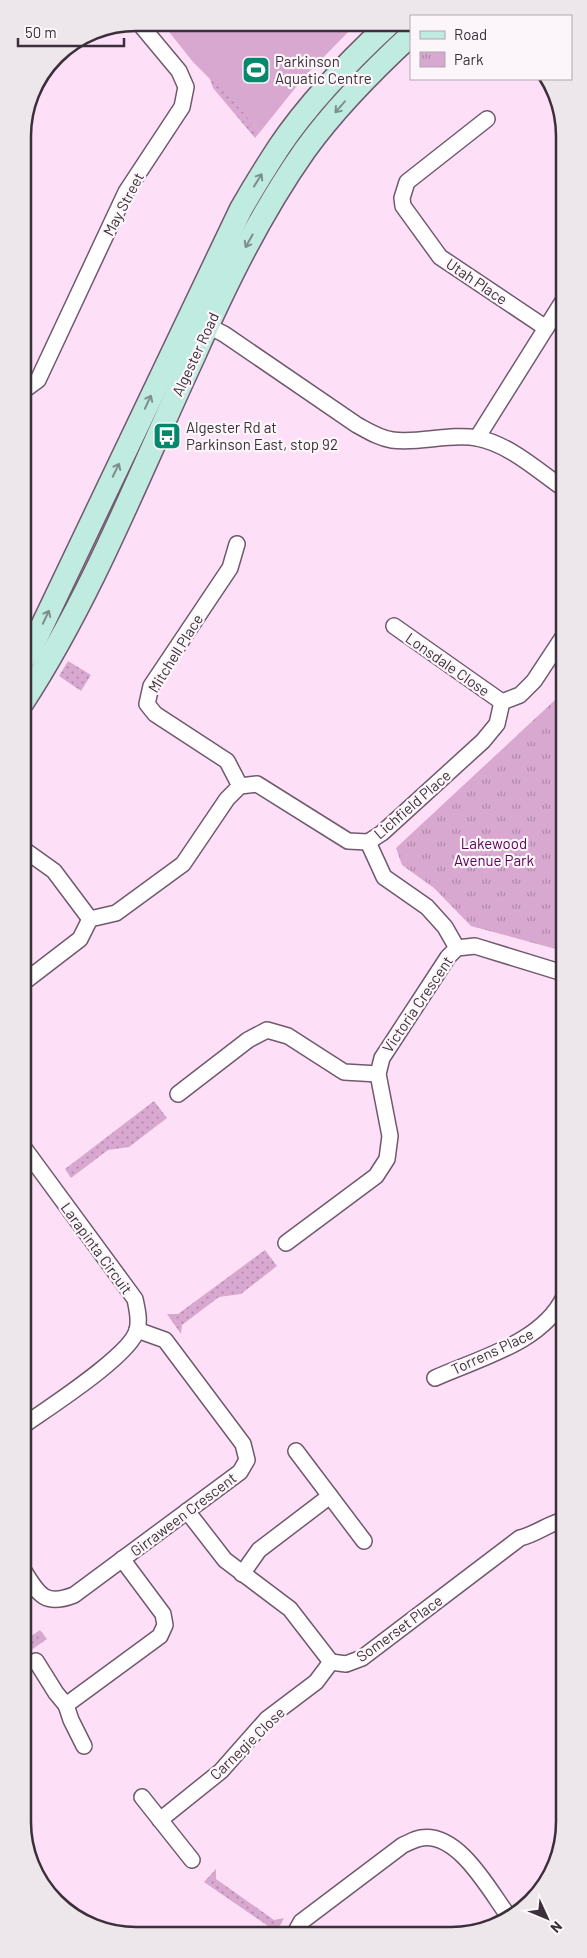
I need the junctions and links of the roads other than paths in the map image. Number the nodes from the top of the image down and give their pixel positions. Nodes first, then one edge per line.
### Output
1 (147, 31) edge
2 (382, 31) edge
3 (410, 36) edge
4 (487, 119) dead end
5 (556, 312) edge
6 (198, 321) junction
7 (546, 328) junction
8 (31, 385) edge
9 (477, 438) junction
10 (556, 483) edge
11 (237, 544) dead end
12 (394, 626) dead end
13 (31, 638) edge
14 (556, 648) edge
15 (31, 652) edge
16 (51, 660) junction
17 (31, 690) edge
18 (502, 702) junction
19 (240, 786) junction
20 (368, 842) junction
21 (31, 855) edge
22 (90, 919) junction
23 (457, 948) junction
24 (556, 971) edge
25 (31, 977) edge
26 (378, 1074) junction
27 (178, 1094) dead end
28 (31, 1158) edge
29 (286, 1243) dead end
30 (556, 1310) edge
31 (137, 1330) junction
32 (435, 1378) dead end
33 (31, 1420) edge
34 (296, 1451) dead end
35 (330, 1496) junction
36 (187, 1511) junction
37 (556, 1521) edge
38 (364, 1541) dead end
39 (122, 1559) junction
40 (242, 1574) junction
41 (31, 1583) edge
42 (36, 1661) dead end
43 (331, 1662) junction
44 (66, 1705) junction
45 (84, 1746) dead end
46 (142, 1797) dead end
47 (160, 1820) junction
48 (192, 1860) dead end
49 (505, 1912) edge
50 (299, 1927) edge

1 - 8 street, May Street
6 -> 2 main road, Algester Road
3 -> 6 main road, Algester Road
4 - 7 street, Utah Place
5 - 7 street
6 - 9 street
13 -> 6 main road, Algester Road
6 - 16 main road, Algester Road
7 - 9 street
9 - 10 street
11 - 19 street, Mitchell Place
12 - 18 street, Lonsdale Close
14 - 18 street
15 - 16 street
16 - 17 main road, Algester Road
18 - 20 street, Lichfield Place
19 - 20 street, Lichfield Place
19 - 22 street
20 - 23 street
21 - 22 street
22 - 25 street
23 - 24 street, Victoria Crescent
23 - 26 street, Victoria Crescent
26 - 27 street
26 - 29 street
28 - 31 street, Larapinta Circuit
30 - 32 street, Torrens Place
31 - 33 street
31 - 36 street, Girraween Crescent
34 - 35 street
35 - 38 street
35 - 40 street
36 - 39 street, Girraween Crescent
36 - 40 street
37 - 43 street, Somerset Place
39 - 41 street, Girraween Crescent
39 - 44 street
40 - 43 street
42 - 44 street
43 - 47 street, Carnegie Close
44 - 45 street
46 - 47 street
47 - 48 street
49 - 50 street

